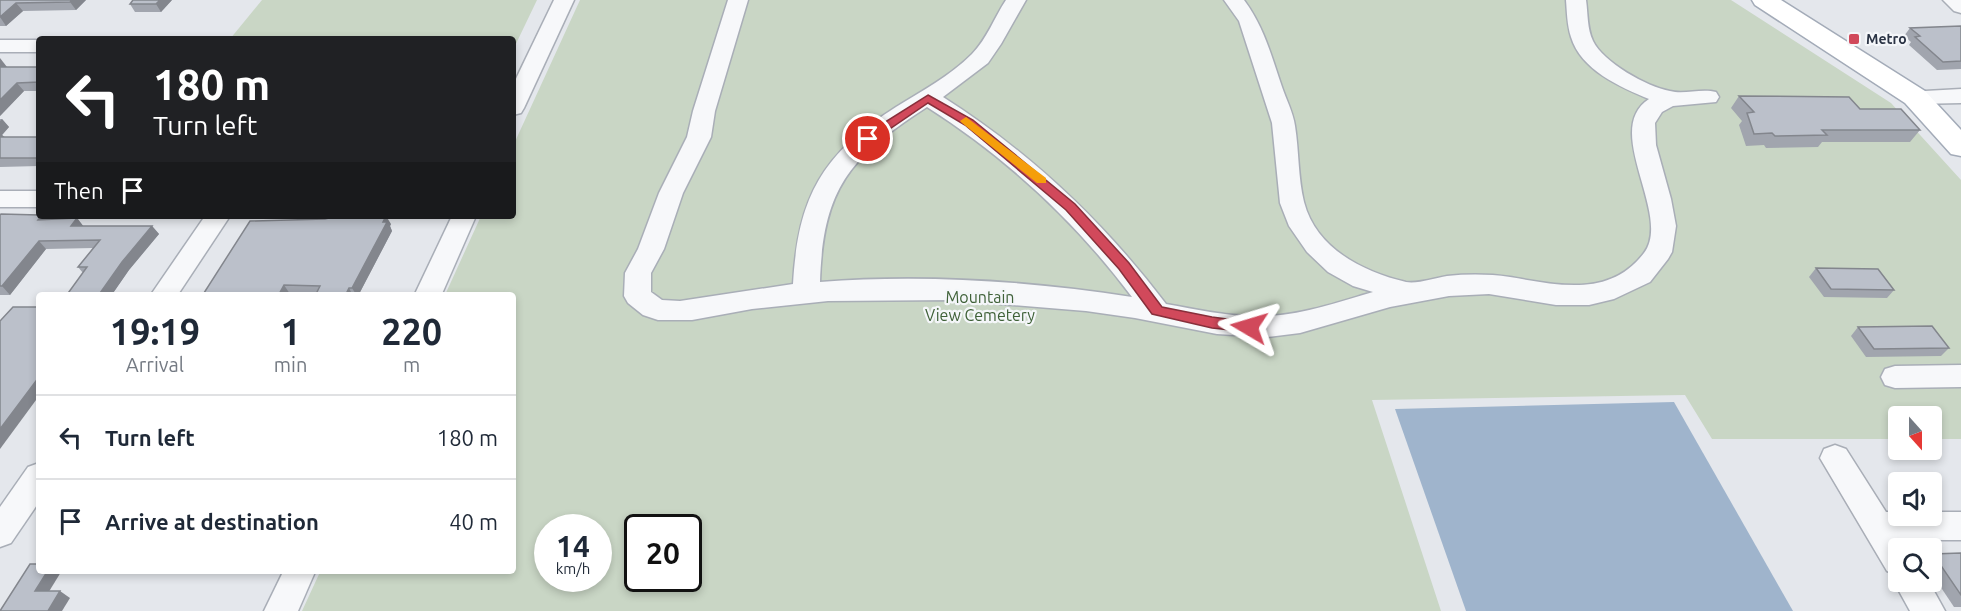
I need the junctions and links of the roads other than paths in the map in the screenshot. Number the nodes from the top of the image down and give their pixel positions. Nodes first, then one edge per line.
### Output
1 (564, 0) edge
2 (738, 0) edge
3 (1016, 0) edge
4 (1234, 0) edge
5 (1576, 0) edge
6 (1764, 0) edge
7 (1953, 0) edge
8 (1961, 7) edge
9 (0, 46) edge
10 (36, 46) edge
11 (1961, 96) edge
12 (1708, 97) dead end
13 (1915, 97) junction
14 (928, 98) junction
15 (1669, 99) junction
16 (516, 102) edge
17 (1961, 147) edge
18 (0, 199) edge
19 (36, 199) edge
20 (216, 219) edge
21 (463, 219) edge
22 (166, 292) edge
23 (429, 292) edge
24 (1409, 293) junction
25 (806, 294) junction
26 (1157, 311) junction
27 (1961, 376) edge
28 (1895, 377) dead end
29 (1834, 458) dead end
30 (36, 480) edge
31 (1879, 526) junction
32 (1961, 526) edge
33 (0, 533) edge
34 (1888, 542) edge
35 (298, 574) edge
36 (1917, 592) edge
37 (281, 611) edge
38 (1928, 611) edge

1 - 16 street
2 - 25 street
3 - 14 street
4 - 24 street
5 - 15 street
6 - 13 main road
7 - 8 street
9 - 10 street
11 - 13 street
12 - 15 street
13 - 17 main road
14 - 25 street
14 - 26 street
15 - 24 street
18 - 19 street
20 - 22 street
21 - 23 street
24 - 26 street
25 - 26 street
27 - 28 street
29 - 31 street
30 - 33 street
31 - 32 street
31 - 34 street
35 - 37 street
36 - 38 street

